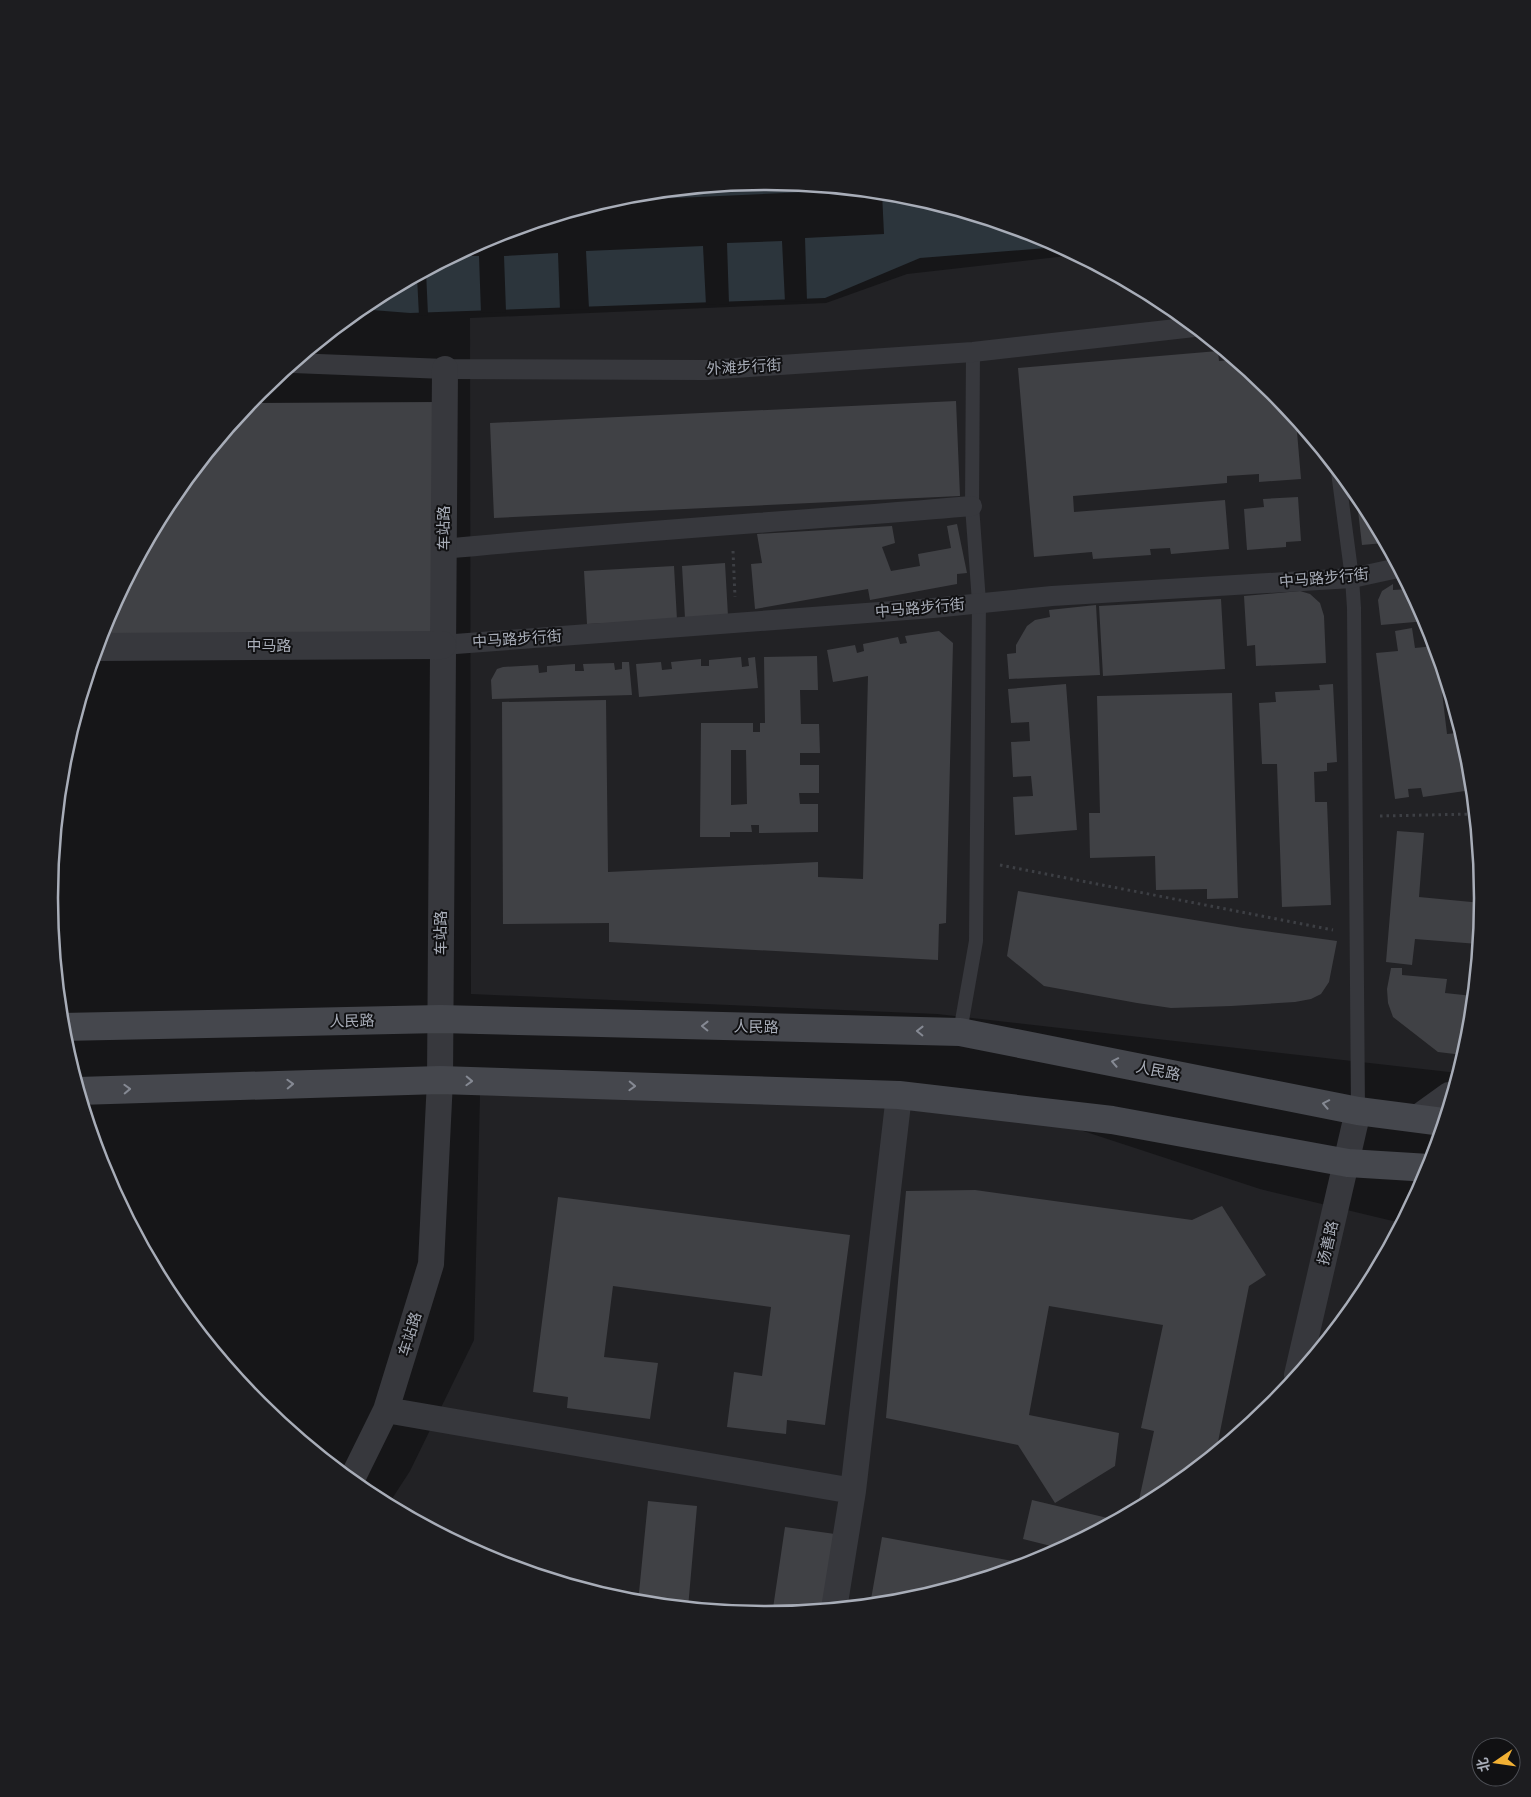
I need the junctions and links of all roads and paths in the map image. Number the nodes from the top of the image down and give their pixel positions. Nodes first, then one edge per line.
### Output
1 (1184, 328) edge
2 (973, 352) junction
3 (302, 363) edge
4 (444, 369) junction
5 (1340, 485) edge
6 (972, 506) junction
7 (731, 526) junction
8 (443, 549) junction
9 (1392, 569) edge
10 (1352, 578) junction
11 (979, 602) junction
12 (736, 622) junction
13 (442, 645) junction
14 (104, 647) edge
15 (1468, 814) edge
16 (1356, 818) junction
17 (977, 860) junction
18 (1357, 935) junction
19 (440, 1019) junction
20 (69, 1027) edge
21 (960, 1032) junction
22 (440, 1080) junction
23 (85, 1091) edge
24 (899, 1095) junction
25 (1444, 1099) edge
26 (1358, 1111) junction
27 (1417, 1118) junction
28 (1437, 1121) edge
29 (1348, 1163) junction
30 (1418, 1173) edge
31 (1300, 1363) edge
32 (386, 1410) junction
33 (354, 1474) edge
34 (853, 1491) junction
35 (835, 1603) edge

1 - 2 street, 外滩步行街
2 - 4 street, 外滩步行街
2 - 6 lane
3 - 4 street, 外滩步行街
4 - 8 street, 车站路
5 - 10 lane
6 - 7 street
6 - 11 lane
7 - 8 street
7 - 12 path
8 - 13 street, 车站路
9 - 10 street, 中马路步行街
10 - 11 street, 中马路步行街
10 - 16 lane
11 - 12 street, 中马路步行街
11 - 17 lane
12 - 13 street, 中马路步行街
13 - 14 street, 中马路
13 - 19 street, 车站路
15 - 16 path
16 - 18 lane
17 - 18 path
17 - 21 lane
18 - 26 lane
19 - 20 main road, 人民路
21 -> 19 main road, 人民路
19 - 22 street, 车站路
26 -> 21 main road, 人民路
23 -> 22 main road
22 -> 24 main road
22 - 32 street, 车站路
24 - 29 main road
24 - 34 street
25 - 27 street
26 - 27 main road, 人民路
26 - 29 street, 扬善路
27 - 28 main road, 人民路
29 - 30 main road
29 - 31 street, 扬善路
32 - 33 street, 车站路
32 - 34 street
34 - 35 street

